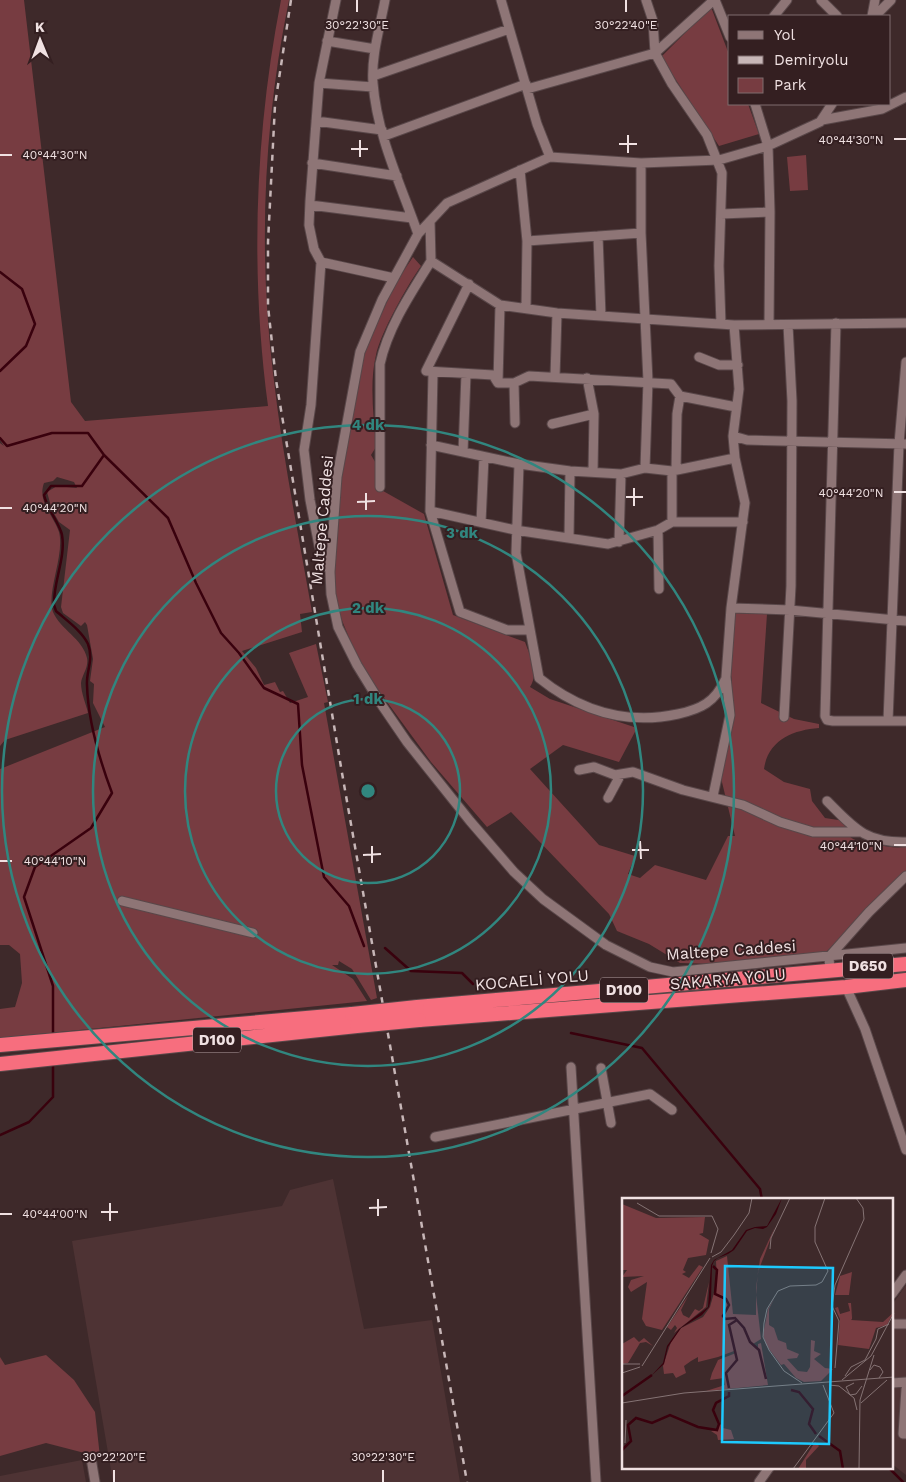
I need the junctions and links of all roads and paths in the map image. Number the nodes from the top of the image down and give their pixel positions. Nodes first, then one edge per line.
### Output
1 (336, 0) edge
2 (394, 0) edge
3 (501, 0) edge
4 (646, 0) edge
5 (715, 0) edge
6 (787, 0) edge
7 (821, 0) edge
8 (875, 0) edge
9 (891, 0) edge
10 (385, 1) edge
11 (775, 15) edge
12 (835, 15) edge
13 (874, 15) edge
14 (875, 15) edge
15 (509, 29) junction
16 (728, 32) edge
17 (327, 41) junction
18 (375, 49) junction
19 (655, 53) junction
20 (373, 76) junction
21 (319, 83) junction
22 (373, 87) junction
23 (526, 87) junction
24 (906, 97) edge
25 (891, 104) edge
26 (755, 105) edge
27 (831, 105) edge
28 (890, 105) edge
29 (822, 120) junction
30 (316, 121) junction
31 (383, 133) junction
32 (768, 146) junction
33 (550, 157) junction
34 (719, 160) junction
35 (641, 163) junction
36 (312, 164) junction
37 (520, 170) junction
38 (397, 176) junction
39 (310, 205) junction
40 (770, 212) junction
41 (721, 214) junction
42 (412, 218) junction
43 (430, 221) junction
44 (641, 233) junction
45 (418, 234) junction
46 (598, 236) junction
47 (527, 241) junction
48 (431, 261) junction
49 (321, 262) junction
50 (394, 278) junction
51 (469, 284) junction
52 (500, 305) junction
53 (526, 308) junction
54 (557, 313) junction
55 (601, 316) junction
56 (644, 318) junction
57 (836, 323) junction
58 (906, 323) edge
59 (720, 324) junction
60 (769, 324) junction
61 (734, 325) junction
62 (788, 325) junction
63 (699, 357) dead end
64 (906, 362) edge
65 (738, 365) junction
66 (433, 373) junction
67 (466, 374) junction
68 (555, 377) junction
69 (587, 378) junction
70 (648, 381) junction
71 (498, 383) junction
72 (514, 383) junction
73 (680, 396) junction
74 (736, 407) junction
75 (594, 414) junction
76 (514, 423) dead end
77 (552, 424) dead end
78 (733, 436) junction
79 (792, 441) junction
80 (833, 443) junction
81 (902, 444) edge
82 (432, 445) junction
83 (463, 452) junction
84 (484, 457) junction
85 (735, 458) junction
86 (519, 464) junction
87 (645, 468) junction
88 (674, 470) junction
89 (570, 471) junction
90 (594, 472) junction
91 (622, 474) junction
92 (380, 487) dead end
93 (430, 511) junction
94 (482, 522) junction
95 (672, 522) junction
96 (743, 522) junction
97 (515, 530) junction
98 (658, 530) junction
99 (569, 537) junction
100 (619, 542) junction
101 (330, 572) junction
102 (659, 589) dead end
103 (731, 608) junction
104 (790, 610) junction
105 (828, 613) junction
106 (891, 619) junction
107 (906, 621) edge
108 (529, 630) junction
109 (726, 678) junction
110 (784, 717) dead end
111 (888, 721) junction
112 (906, 721) edge
113 (579, 770) dead end
114 (621, 774) junction
115 (713, 796) junction
116 (608, 798) dead end
117 (827, 801) dead end
118 (859, 832) junction
119 (906, 842) edge
120 (906, 876) edge
121 (122, 901) dead end
122 (253, 932) dead end
123 (906, 948) edge
124 (829, 956) junction
125 (906, 963) edge
126 (830, 971) junction
127 (906, 982) edge
128 (846, 987) junction
129 (418, 1014) junction
130 (354, 1020) junction
131 (0, 1045) edge
132 (0, 1064) edge
133 (571, 1067) dead end
134 (601, 1068) dead end
135 (607, 1102) junction
136 (572, 1108) junction
137 (672, 1110) dead end
138 (611, 1123) dead end
139 (435, 1137) dead end
140 (906, 1150) edge
141 (905, 1278) edge
142 (894, 1292) edge
143 (906, 1389) edge
144 (906, 1434) edge
145 (91, 1458) dead end
146 (768, 1470) edge
147 (95, 1482) edge
148 (596, 1482) edge
149 (759, 1482) edge

1 - 17 street
2 - 10 street
3 - 15 street
4 - 19 street
5 - 16 street
5 - 19 street
6 - 11 street
7 - 12 street
8 - 13 street
9 - 14 street
10 - 18 street
15 - 20 street
15 - 23 street
17 - 18 street
17 - 21 street
18 - 20 street
19 - 23 street
19 - 34 street
20 - 22 street
21 - 22 street
21 - 30 street
22 - 31 street
23 - 31 street
23 - 33 street
24 - 25 street, Maltepe Caddesi
26 - 32 street
27 - 29 street
28 - 29 street, Maltepe Caddesi
29 - 32 street, Maltepe Caddesi
30 - 31 street
30 - 36 street
31 - 38 street
32 - 34 street, Maltepe Caddesi
32 - 40 street
33 - 35 street, Maltepe Caddesi
33 - 37 street, Maltepe Caddesi
34 - 35 street, Maltepe Caddesi
34 - 41 street
35 - 44 street
36 - 38 street
36 - 39 street
37 - 43 street, Maltepe Caddesi
37 - 47 street
38 - 42 street
39 - 42 street
39 - 49 street
40 - 41 street
40 - 60 street
41 - 59 street
42 - 45 street
43 - 45 street, Maltepe Caddesi
43 - 48 street
44 - 46 street
44 - 56 street
45 - 50 street, Maltepe Caddesi
46 - 47 street
46 - 55 street
47 - 53 street
48 - 51 street
48 - 92 street
49 - 50 street
49 - 101 street
50 - 101 street, Maltepe Caddesi
51 - 52 street
51 - 66 street
52 - 53 street
52 - 71 street
53 - 54 street
54 - 55 street
54 - 68 street
55 - 56 street
56 - 59 street
56 - 70 street
57 - 58 street
57 - 62 street
57 - 80 street
59 - 61 street
60 - 61 street
60 - 62 street
61 - 65 street
62 - 79 street
63 - 65 street
64 - 81 street
65 - 74 street
66 - 67 street
66 - 82 street
67 - 71 street
67 - 83 street
68 - 69 street
68 - 72 street
69 - 70 street
69 - 75 street
70 - 73 street
70 - 87 street
71 - 72 street
72 - 76 street
73 - 74 street
73 - 88 street
74 - 78 street
75 - 77 street
75 - 90 street
78 - 79 street
78 - 85 street
79 - 80 street
79 - 104 street
80 - 81 street
80 - 105 street
81 - 106 street
82 - 83 street
82 - 93 street
83 - 84 street
84 - 86 street
84 - 94 street
85 - 88 street
85 - 96 street
86 - 89 street
86 - 97 street
87 - 88 street
87 - 91 street
88 - 95 street
89 - 90 street
89 - 99 street
90 - 91 street
91 - 100 street
93 - 94 street
93 - 108 street
94 - 97 street
95 - 96 street
95 - 98 street
96 - 103 street
97 - 99 street
97 - 108 street
98 - 100 street
98 - 102 street
99 - 100 street
101 - 124 street, Maltepe Caddesi
103 - 104 street
103 - 109 street
104 - 105 street
104 - 110 street
105 - 106 street
105 - 111 street
106 - 107 street
106 - 111 street
108 - 109 street
109 - 115 street
111 - 112 street
113 - 114 street
114 - 115 street
114 - 116 street
115 - 118 street
117 - 118 street
118 - 119 street
120 - 124 street
121 - 122 street
123 - 124 street, Maltepe Caddesi
124 - 126 street
125 - 126 highway, D650
126 - 129 highway, KOCAELİ YOLU / D100
127 - 128 highway, SAKARYA YOLU / D100
128 - 129 highway, SAKARYA YOLU / D100
128 - 140 street
129 - 130 highway, D100, bridge
130 - 131 highway, D100
130 - 132 highway, D100
133 - 136 street
134 - 135 street
135 - 136 street
135 - 137 street
135 - 138 street
136 - 139 street
136 - 148 street
141 - 142 street
143 - 144 street
145 - 147 street
146 - 149 street

